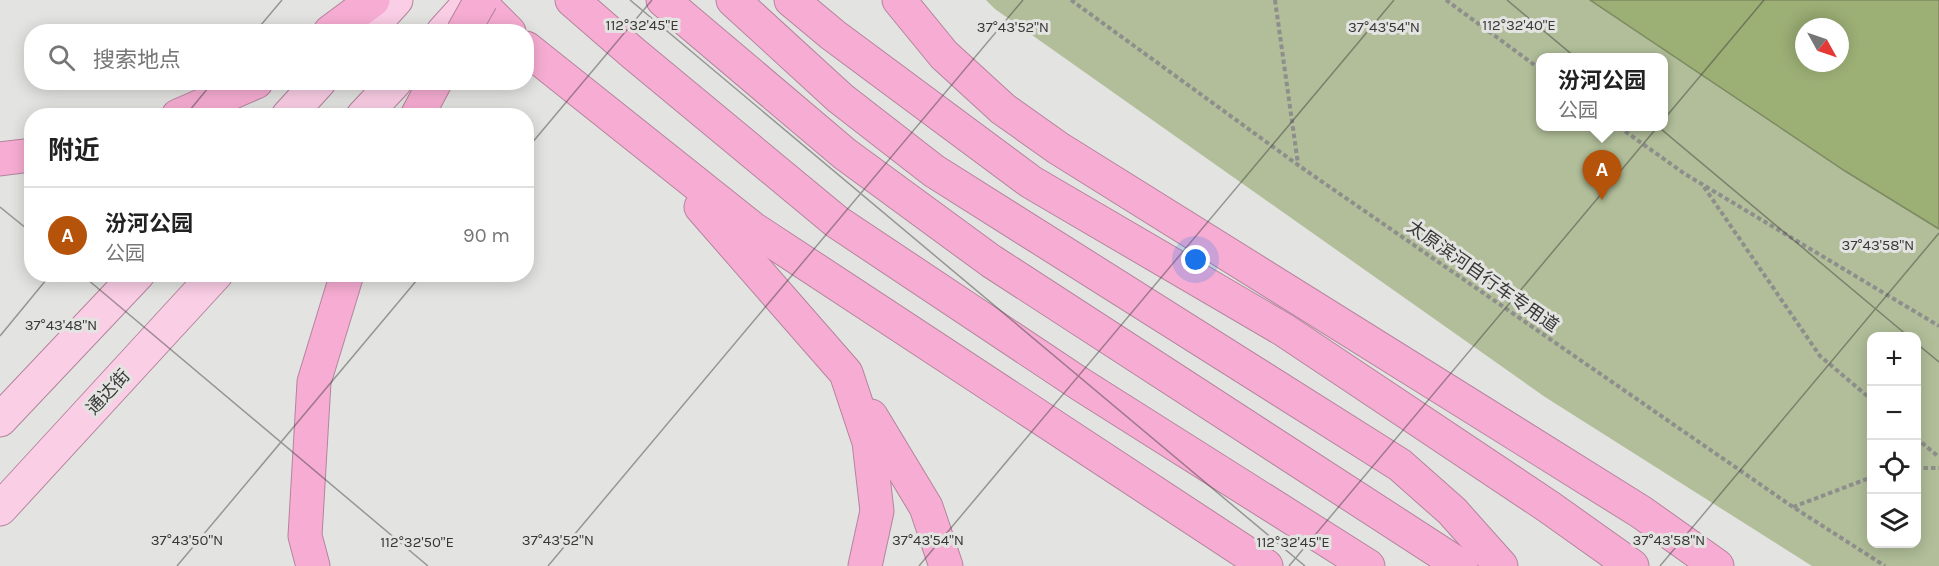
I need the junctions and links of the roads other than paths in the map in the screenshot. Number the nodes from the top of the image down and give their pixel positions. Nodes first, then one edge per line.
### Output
1 (373, 0) edge
2 (396, 0) edge
3 (477, 0) edge
4 (572, 0) edge
5 (663, 0) edge
6 (733, 0) edge
7 (791, 0) edge
8 (899, 0) edge
9 (341, 24) edge
10 (374, 24) edge
11 (452, 24) edge
12 (466, 24) edge
13 (501, 24) edge
14 (534, 54) edge
15 (238, 90) edge
16 (312, 90) edge
17 (387, 90) edge
18 (431, 90) edge
19 (196, 108) edge
20 (295, 108) edge
21 (370, 108) edge
22 (421, 108) edge
23 (649, 146) junction
24 (24, 156) edge
25 (0, 159) edge
26 (130, 282) edge
27 (209, 282) edge
28 (345, 282) edge
29 (846, 373) junction
30 (0, 420) edge
31 (0, 509) edge
32 (313, 566) edge
33 (865, 566) edge
34 (946, 566) edge
35 (1266, 566) edge
36 (1368, 566) edge
37 (1461, 566) edge
38 (1501, 566) edge
39 (1632, 566) edge
40 (1717, 566) edge

1 - 9 highway
2 - 10 main road
3 - 11 main road
3 - 12 highway, bridge
3 - 13 highway
4 - 36 highway
5 - 37 highway
6 - 38 highway
7 - 39 highway
8 - 40 highway
14 - 23 highway
15 - 19 highway
16 - 20 main road
17 - 21 main road
18 - 22 highway
23 - 29 highway
23 - 35 highway
24 - 25 highway
26 - 30 main road
27 - 31 main road, 通达街
28 - 32 highway
29 - 33 highway
29 - 34 highway

